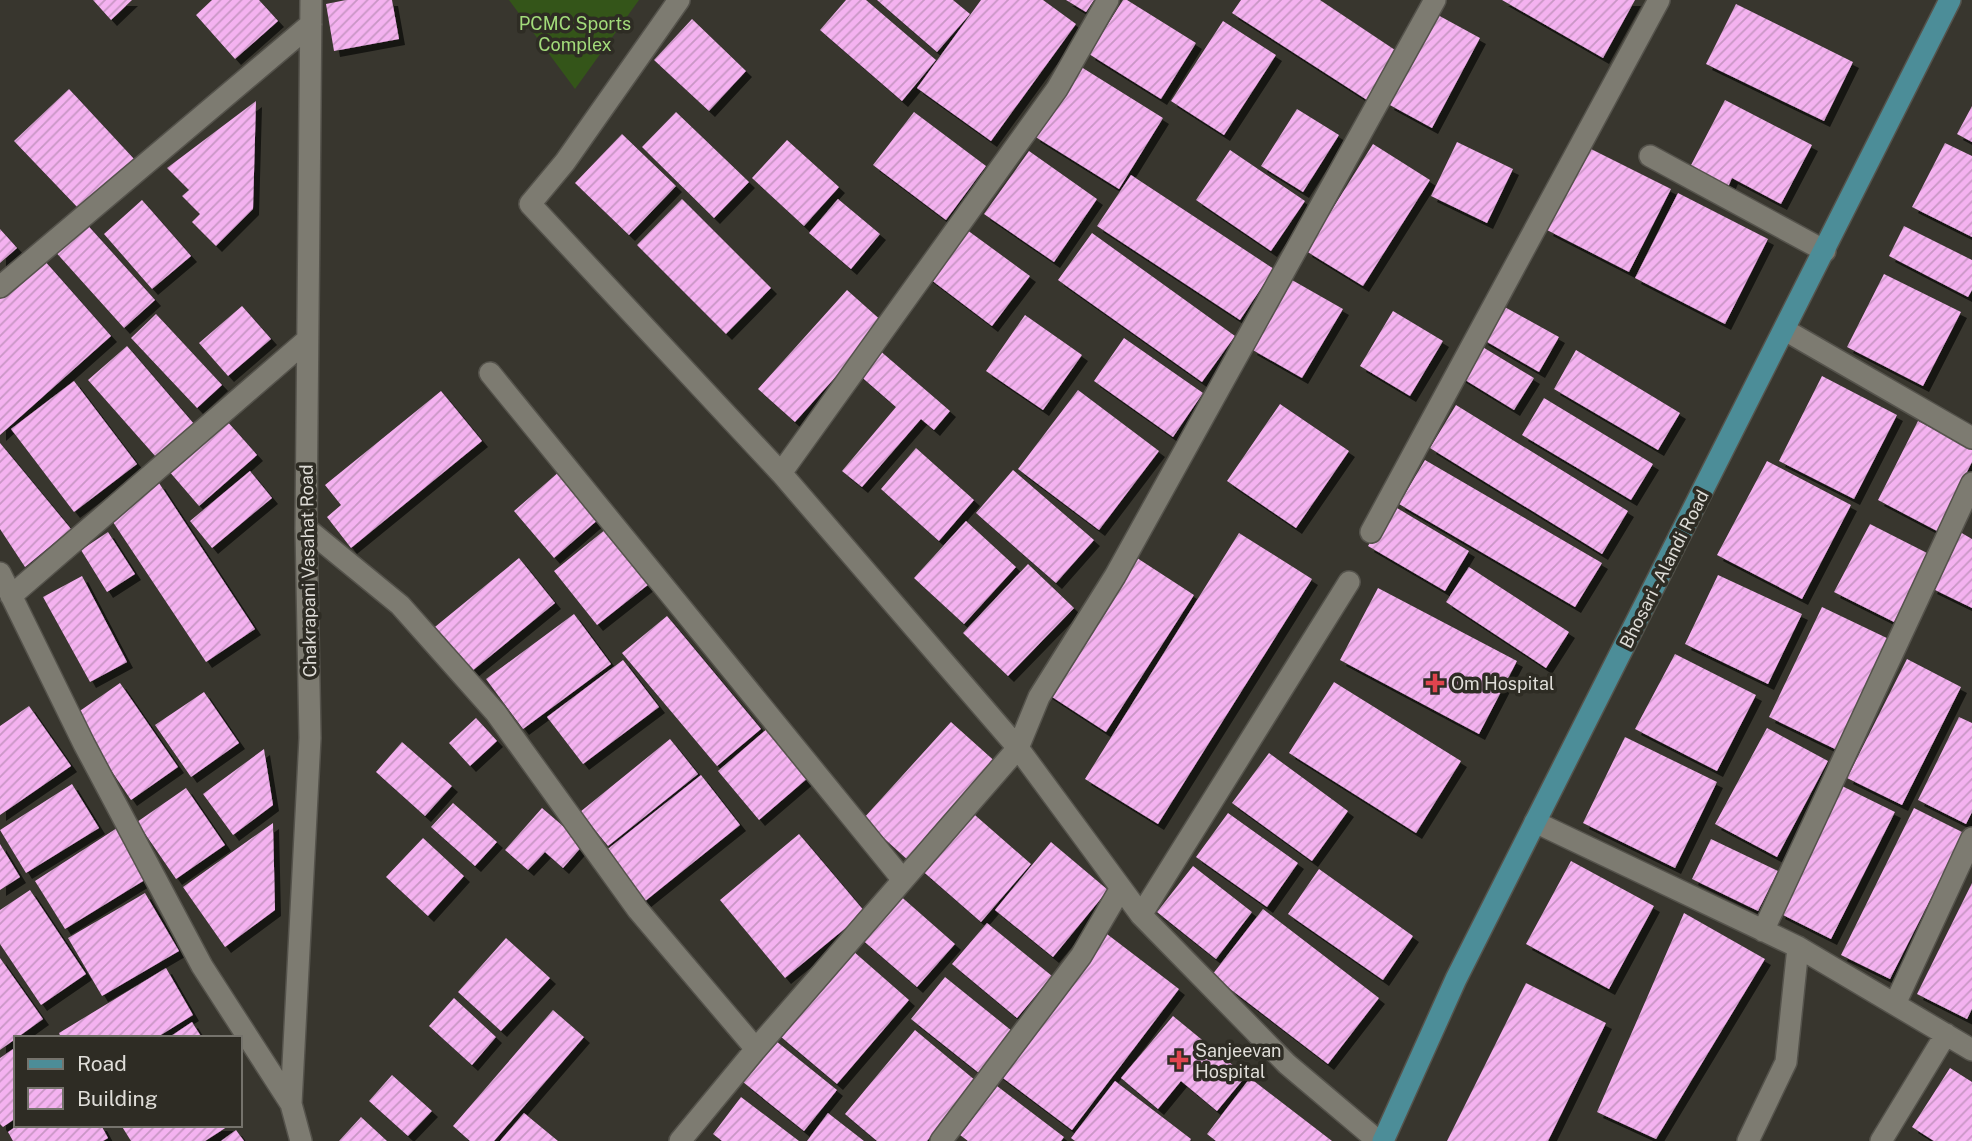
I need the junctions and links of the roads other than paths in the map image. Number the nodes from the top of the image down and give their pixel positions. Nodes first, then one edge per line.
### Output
1 (311, 0) edge
2 (679, 0) edge
3 (1108, 0) edge
4 (1435, 0) edge
5 (1659, 0) edge
6 (1951, 0) edge
7 (311, 24) junction
8 (1650, 156) dead end
9 (1825, 251) junction
10 (0, 287) edge
11 (1785, 330) junction
12 (307, 340) junction
13 (490, 373) dead end
14 (1972, 438) edge
15 (781, 473) junction
16 (1972, 483) edge
17 (306, 528) junction
18 (1371, 532) dead end
19 (0, 573) edge
20 (1349, 582) dead end
21 (11, 596) junction
22 (1018, 748) junction
23 (1535, 822) junction
24 (1972, 838) edge
25 (903, 880) junction
26 (1121, 888) junction
27 (1141, 915) junction
28 (1763, 931) junction
29 (1798, 947) junction
30 (1895, 1004) junction
31 (1946, 1034) junction
32 (756, 1049) junction
33 (1972, 1050) edge
34 (291, 1104) junction
35 (301, 1141) edge
36 (680, 1141) edge
37 (941, 1141) edge
38 (1380, 1141) edge
39 (1748, 1141) edge
40 (1881, 1141) edge

1 - 7 street, Chakrapani Vasahat Road
2 - 15 street
3 - 15 street
4 - 22 street
5 - 18 street
6 - 9 main road, Bhosari - Alandi Road
7 - 10 street
7 - 12 street, Chakrapani Vasahat Road
8 - 9 street
9 - 11 main road, Bhosari - Alandi Road
11 - 14 street
11 - 23 main road, Bhosari - Alandi Road
12 - 17 street, Chakrapani Vasahat Road
12 - 21 street
13 - 25 street
15 - 22 street
16 - 28 street
17 - 32 street
17 - 34 street, Chakrapani Vasahat Road
19 - 21 street
20 - 27 street
21 - 34 street
22 - 25 street
22 - 26 street
23 - 28 street
23 - 38 main road, Bhosari - Alandi Road
24 - 30 street
25 - 32 street
26 - 27 street
26 - 37 street
27 - 38 street
28 - 29 street
29 - 30 street
29 - 39 street
30 - 31 street
31 - 33 street
31 - 40 street
32 - 36 street
34 - 35 street, Chakrapani Vasahat Road

